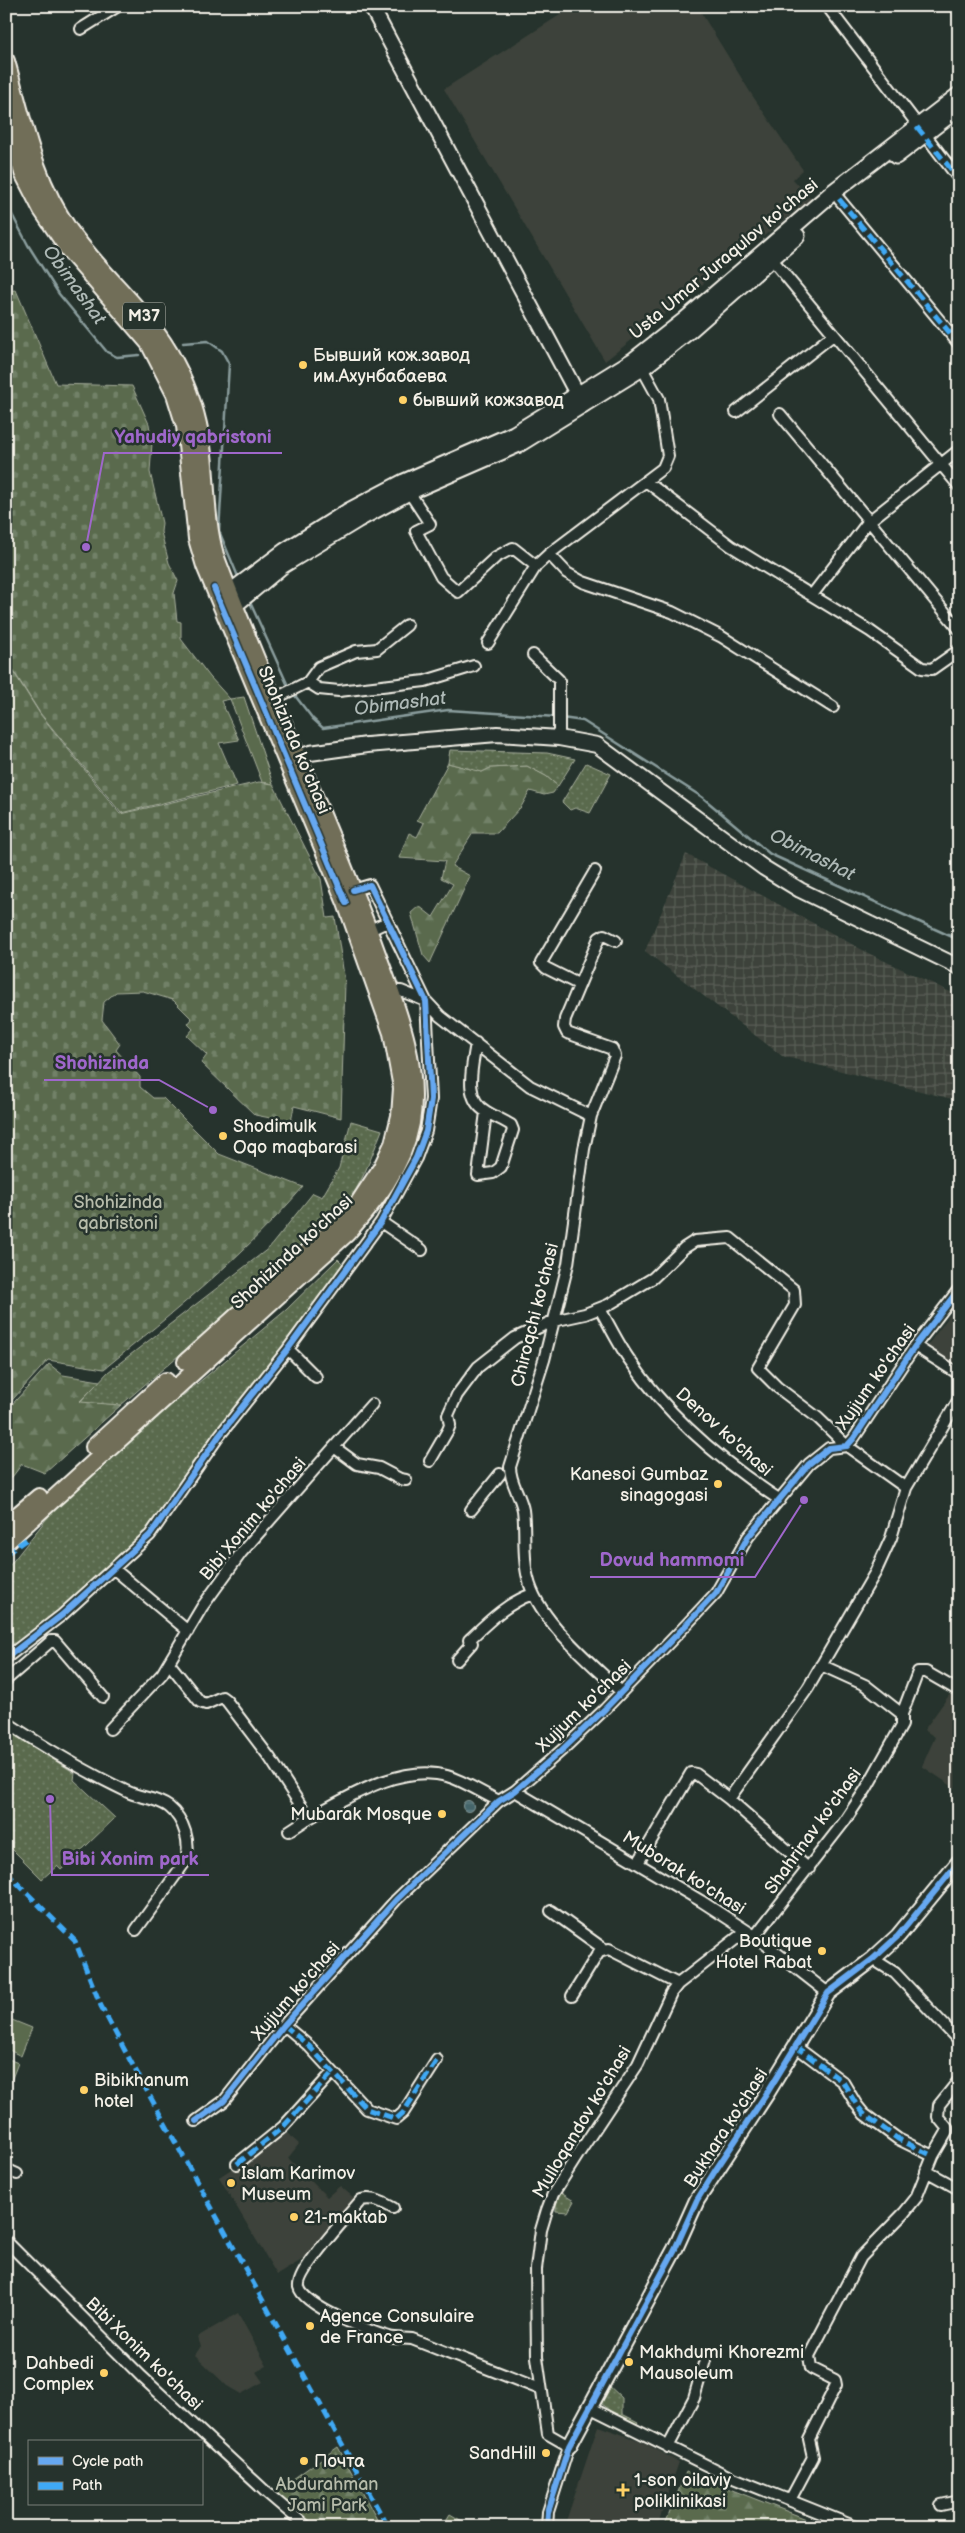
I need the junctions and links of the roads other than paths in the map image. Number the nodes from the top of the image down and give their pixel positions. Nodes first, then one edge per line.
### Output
1 (118, 6) edge
2 (371, 6) edge
3 (829, 7) edge
4 (81, 28) dead end
5 (6, 61) edge
6 (959, 95) edge
7 (959, 108) edge
8 (6, 115) edge
9 (920, 131) junction
10 (959, 179) edge
11 (839, 199) junction
12 (771, 258) junction
13 (833, 335) junction
14 (959, 344) edge
15 (642, 368) junction
16 (580, 401) junction
17 (736, 412) dead end
18 (780, 414) dead end
19 (959, 450) edge
20 (942, 465) junction
21 (647, 482) junction
22 (959, 486) edge
23 (409, 492) junction
24 (868, 522) junction
25 (549, 554) junction
26 (536, 566) junction
27 (812, 595) junction
28 (227, 603) junction
29 (407, 625) dead end
30 (959, 629) edge
31 (488, 643) dead end
32 (959, 650) edge
33 (533, 654) dead end
34 (474, 666) dead end
35 (305, 684) junction
36 (280, 697) junction
37 (833, 707) dead end
38 (558, 738) junction
39 (292, 760) junction
40 (595, 871) dead end
41 (353, 890) junction
42 (387, 922) junction
43 (368, 931) junction
44 (616, 940) dead end
45 (959, 968) edge
46 (578, 984) junction
47 (390, 991) junction
48 (426, 1000) junction
49 (476, 1043) junction
50 (486, 1112) junction
51 (591, 1116) junction
52 (381, 1222) junction
53 (422, 1250) dead end
54 (959, 1289) edge
55 (600, 1309) junction
56 (553, 1320) junction
57 (915, 1346) junction
58 (288, 1349) junction
59 (959, 1374) edge
60 (316, 1377) dead end
61 (959, 1398) edge
62 (372, 1404) dead end
63 (846, 1446) junction
64 (334, 1447) junction
65 (430, 1461) dead end
66 (500, 1474) dead end
67 (406, 1480) dead end
68 (906, 1488) junction
69 (780, 1500) junction
70 (471, 1510) dead end
71 (6, 1526) edge
72 (6, 1542) edge
73 (114, 1569) junction
74 (533, 1594) junction
75 (188, 1631) junction
76 (6, 1658) edge
77 (457, 1660) dead end
78 (169, 1663) junction
79 (821, 1665) junction
80 (6, 1680) edge
81 (621, 1692) junction
82 (959, 1692) edge
83 (103, 1697) dead end
84 (902, 1714) junction
85 (6, 1722) edge
86 (110, 1729) dead end
87 (515, 1791) junction
88 (729, 1799) junction
89 (499, 1801) junction
90 (309, 1818) junction
91 (289, 1831) dead end
92 (959, 1862) edge
93 (638, 1863) junction
94 (809, 1869) junction
95 (551, 1910) dead end
96 (136, 1930) dead end
97 (751, 1933) junction
98 (604, 1949) junction
99 (873, 1959) junction
100 (678, 1984) junction
101 (828, 1993) junction
102 (572, 1996) dead end
103 (284, 2025) junction
104 (959, 2041) edge
105 (795, 2046) junction
106 (437, 2060) dead end
107 (333, 2072) junction
108 (959, 2080) edge
109 (196, 2121) dead end
110 (933, 2156) junction
111 (237, 2164) dead end
112 (6, 2169) edge
113 (926, 2171) junction
114 (16, 2174) dead end
115 (959, 2189) edge
116 (392, 2208) dead end
117 (6, 2241) edge
118 (705, 2360) dead end
119 (540, 2389) junction
120 (591, 2408) junction
121 (569, 2446) junction
122 (668, 2447) junction
123 (790, 2500) junction
124 (959, 2501) edge
125 (941, 2505) dead end
126 (307, 2527) edge
127 (547, 2527) edge
128 (856, 2527) edge

1 - 4 street
2 - 16 street
3 - 9 street
5 - 28 main road, Shohizinda ko'chasi / M37
6 - 9 main road, Usta Umar Juraqulov ko'chasi
7 - 9 main road, Usta Umar Juraqulov ko'chasi
8 - 28 main road, Shohizinda ko'chasi / M37
9 - 10 street
9 - 11 main road, Usta Umar Juraqulov ko'chasi
9 - 16 main road, Usta Umar Juraqulov ko'chasi
11 - 12 main road, Usta Umar Juraqulov ko'chasi
11 - 14 street
12 - 13 street
12 - 15 main road, Usta Umar Juraqulov ko'chasi
13 - 17 street
13 - 20 street
15 - 16 main road, Usta Umar Juraqulov ko'chasi
15 - 21 street
16 - 23 main road, Usta Umar Juraqulov ko'chasi
16 - 28 main road, Usta Umar Juraqulov ko'chasi
18 - 24 street
19 - 20 street
20 - 22 street
20 - 24 street
21 - 25 street
21 - 27 street
23 - 26 street
23 - 28 main road, Usta Umar Juraqulov ko'chasi
24 - 27 street
24 - 30 street
25 - 26 street
25 - 37 street
26 - 31 street
27 - 32 street
28 - 36 main road, Shohizinda ko'chasi
28 - 39 main road, Shohizinda ko'chasi
29 - 35 street
33 - 38 street
34 - 35 street
35 - 36 street
36 - 39 main road, Shohizinda ko'chasi
38 - 39 street
38 - 45 street
39 - 41 main road, Shohizinda ko'chasi
39 - 71 main road, Shohizinda ko'chasi
40 - 46 street
41 - 42 street
41 - 43 main road, Shohizinda ko'chasi
42 - 43 street
42 - 48 street
43 - 47 main road, Shohizinda ko'chasi
44 - 46 street
46 - 51 street, Chiroqchi ko'chasi
47 - 48 street
47 - 72 main road, Shohizinda ko'chasi
48 - 49 street
48 - 52 street
49 - 50 street
49 - 51 street
50 - 50 street
51 - 56 street, Chiroqchi ko'chasi
52 - 53 street
52 - 58 street
54 - 57 street, Xujjum ko'chasi
55 - 56 street
55 - 63 street
55 - 69 street, Denov ko'chasi
56 - 65 street
56 - 74 street, Chiroqchi ko'chasi
57 - 59 street
57 - 63 street, Xujjum ko'chasi
58 - 60 street
58 - 73 street
61 - 68 street
62 - 64 street, Bibi Xonim ko'chasi
63 - 68 street
63 - 69 street, Xujjum ko'chasi
64 - 67 street
64 - 75 street, Bibi Xonim ko'chasi
66 - 70 street
68 - 79 street
69 - 81 street, Xujjum ko'chasi
73 - 75 street
73 - 76 street
74 - 77 street
74 - 81 street, Chiroqchi ko'chasi
75 - 78 street, Bibi Xonim ko'chasi
78 - 86 street, Bibi Xonim ko'chasi
78 - 90 street
79 - 84 street
79 - 88 street
80 - 83 street
81 - 87 street, Xujjum ko'chasi
82 - 84 street, Shahrinav ko'chasi
84 - 94 street, Shahrinav ko'chasi
85 - 96 street
87 - 89 street, Xujjum ko'chasi
87 - 93 street, Muborak ko'chasi
88 - 93 street
88 - 94 street
89 - 90 street
89 - 103 street, Xujjum ko'chasi
90 - 91 street
92 - 99 street, Bukhara ko'chasi
93 - 97 street, Muborak ko'chasi
94 - 97 street, Shahrinav ko'chasi
95 - 98 street
97 - 100 street, Mulloqandov ko'chasi
97 - 101 street, Muborak ko'chasi
98 - 100 street
98 - 102 street
99 - 101 street, Bukhara ko'chasi
99 - 104 street
100 - 119 street, Mulloqandov ko'chasi
101 - 105 street, Bukhara ko'chasi
103 - 107 street
103 - 109 street, Xujjum ko'chasi
105 - 110 street
105 - 120 street, Bukhara ko'chasi
106 - 107 street
107 - 111 street
108 - 110 street
110 - 113 street
112 - 114 street
113 - 115 street
113 - 123 street
116 - 119 street
117 - 126 street, Bibi Xonim ko'chasi
118 - 122 street
119 - 121 street, Mulloqandov ko'chasi
120 - 121 street, Bukhara ko'chasi
120 - 122 street
121 - 127 street
122 - 123 street
123 - 128 street
124 - 125 street

